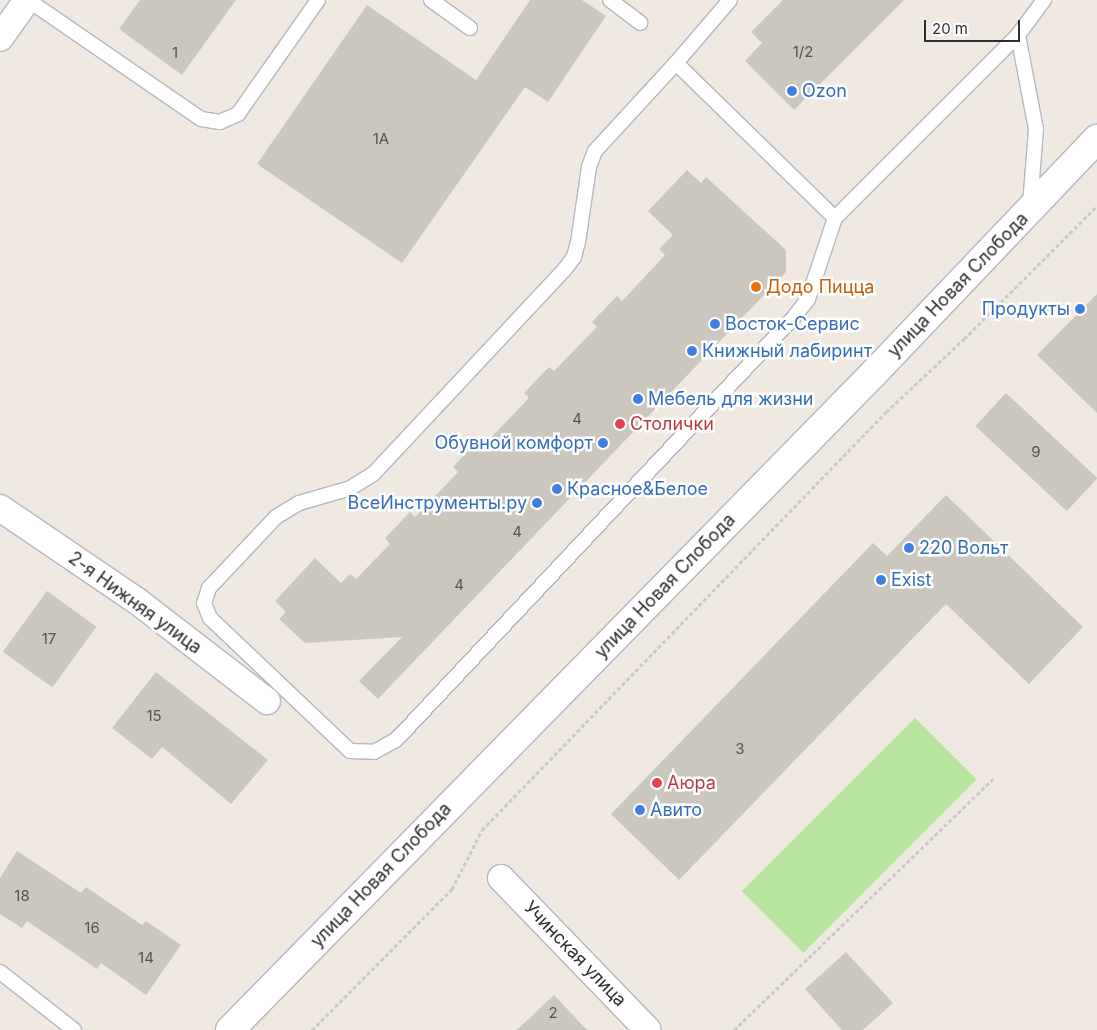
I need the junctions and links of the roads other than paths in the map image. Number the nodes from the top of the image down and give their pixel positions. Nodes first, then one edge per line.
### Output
1 (28, 0) edge
2 (318, 0) edge
3 (430, 0) edge
4 (610, 0) edge
5 (730, 0) edge
6 (1044, 0) edge
7 (640, 22) dead end
8 (470, 28) dead end
9 (1018, 35) junction
10 (0, 38) edge
11 (676, 62) junction
12 (1097, 139) edge
13 (1030, 210) junction
14 (835, 218) junction
15 (0, 508) edge
16 (268, 701) dead end
17 (502, 878) dead end
18 (0, 972) edge
19 (74, 1030) edge
20 (230, 1030) edge
21 (648, 1030) edge

1 - 2 lane
1 - 10 street
3 - 8 lane
4 - 7 lane
5 - 11 lane
6 - 9 lane
9 - 13 lane
9 - 14 lane
11 - 14 lane
11 - 14 lane
12 - 13 main road, улица Новая Слобода
13 - 20 main road, улица Новая Слобода
15 - 16 street, 2-я Нижняя улица
17 - 21 street, Учинская улица
18 - 19 lane

